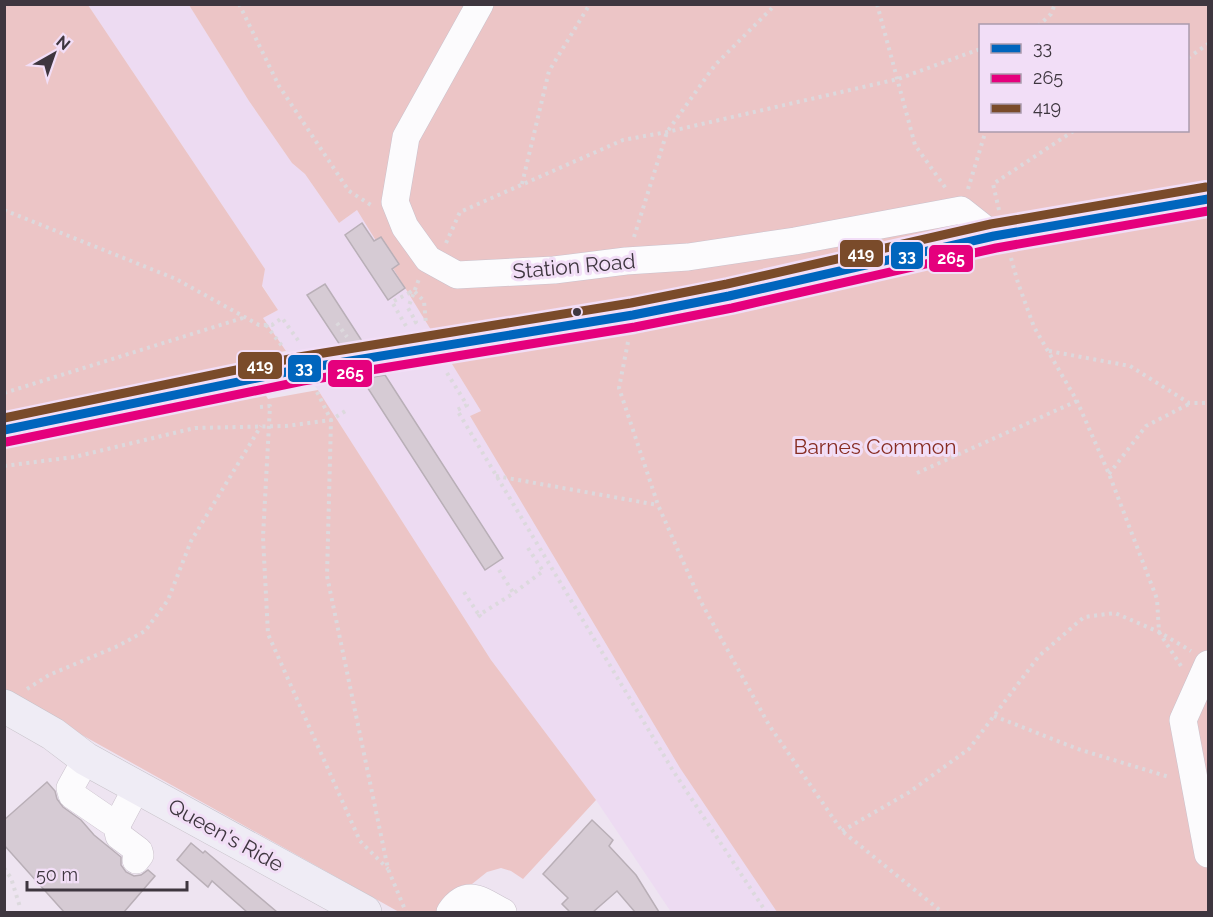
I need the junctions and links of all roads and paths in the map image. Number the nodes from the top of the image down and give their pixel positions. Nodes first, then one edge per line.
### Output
1 (239, 4) edge
2 (480, 4) edge
3 (590, 4) edge
4 (776, 4) edge
5 (876, 4) edge
6 (1054, 4) edge
7 (1051, 14) junction
8 (1040, 24) edge
9 (1046, 24) edge
10 (1209, 44) edge
11 (979, 50) edge
12 (1189, 57) edge
13 (898, 79) junction
14 (667, 132) junction
15 (985, 132) edge
16 (1072, 132) edge
17 (522, 185) junction
18 (1209, 199) edge
19 (395, 202) junction
20 (4, 210) edge
21 (961, 210) junction
22 (999, 235) junction
23 (626, 261) junction
24 (434, 263) junction
25 (411, 291) junction
26 (246, 317) junction
27 (416, 322) dead end
28 (337, 323) dead end
29 (266, 325) junction
30 (409, 332) dead end
31 (629, 336) dead end
32 (348, 340) dead end
33 (302, 346) dead end
34 (438, 349) junction
35 (1048, 351) junction
36 (278, 363) junction
37 (317, 392) dead end
38 (4, 393) edge
39 (1077, 401) junction
40 (1189, 403) junction
41 (1209, 403) edge
42 (259, 407) dead end
43 (346, 410) dead end
44 (331, 420) junction
45 (261, 426) junction
46 (270, 426) junction
47 (4, 430) edge
48 (4, 466) edge
49 (917, 473) dead end
50 (1109, 474) junction
51 (496, 476) junction
52 (658, 505) junction
53 (528, 548) dead end
54 (499, 570) dead end
55 (464, 591) dead end
56 (514, 594) junction
57 (1159, 632) junction
58 (1204, 660) edge
59 (14, 700) edge
60 (994, 716) junction
61 (4, 735) edge
62 (86, 759) junction
63 (1196, 785) junction
64 (136, 787) junction
65 (116, 823) junction
66 (842, 831) junction
67 (1209, 854) edge
68 (136, 860) dead end
69 (4, 868) edge
70 (388, 869) junction
71 (20, 907) dead end
72 (365, 912) edge
73 (406, 912) edge
74 (450, 912) edge
75 (503, 912) edge
76 (766, 912) edge
77 (942, 912) edge

1 - 19 path
2 - 19 street
3 - 17 path
4 - 14 path
5 - 13 path
6 - 7 path
7 - 8 path
7 - 9 path
10 - 12 path
11 - 13 path
13 - 14 path
13 - 21 path
14 - 17 path
14 - 23 path
15 - 21 path
16 - 22 path
17 - 24 path
18 - 22 main road
19 - 24 street
20 - 26 path
21 - 22 street
21 - 23 street, Station Road
22 - 34 main road
22 - 35 path
23 - 24 street, Station Road
24 - 25 path
25 - 27 path
25 - 30 path, bridge
25 - 34 path
26 - 29 path
26 - 38 path
28 - 32 path
29 - 33 path
29 - 36 path
31 - 52 path
34 - 36 main road, bridge
34 - 51 path
35 - 39 path
35 - 40 path
36 - 47 main road
37 - 44 path
39 - 49 path
39 - 50 path
40 - 41 path
40 - 50 path
42 - 46 path
43 - 44 path
44 - 46 path
44 - 70 path
45 - 46 path
45 - 48 path
45 - 59 path
46 - 70 path
50 - 57 path
51 - 52 path
51 - 76 path
52 - 66 path
53 - 56 path
54 - 56 path
55 - 56 path
57 - 58 path
57 - 60 path
58 - 63 street
59 - 62 main road, Queen's Ride
60 - 63 path
60 - 66 path
61 - 62 main road, Queen's Ride
62 - 64 main road, Queen's Ride
62 - 65 street
63 - 67 street
64 - 65 street
64 - 72 main road, Queen's Ride
65 - 68 street
66 - 77 path
69 - 71 path
70 - 73 path
74 - 75 street

